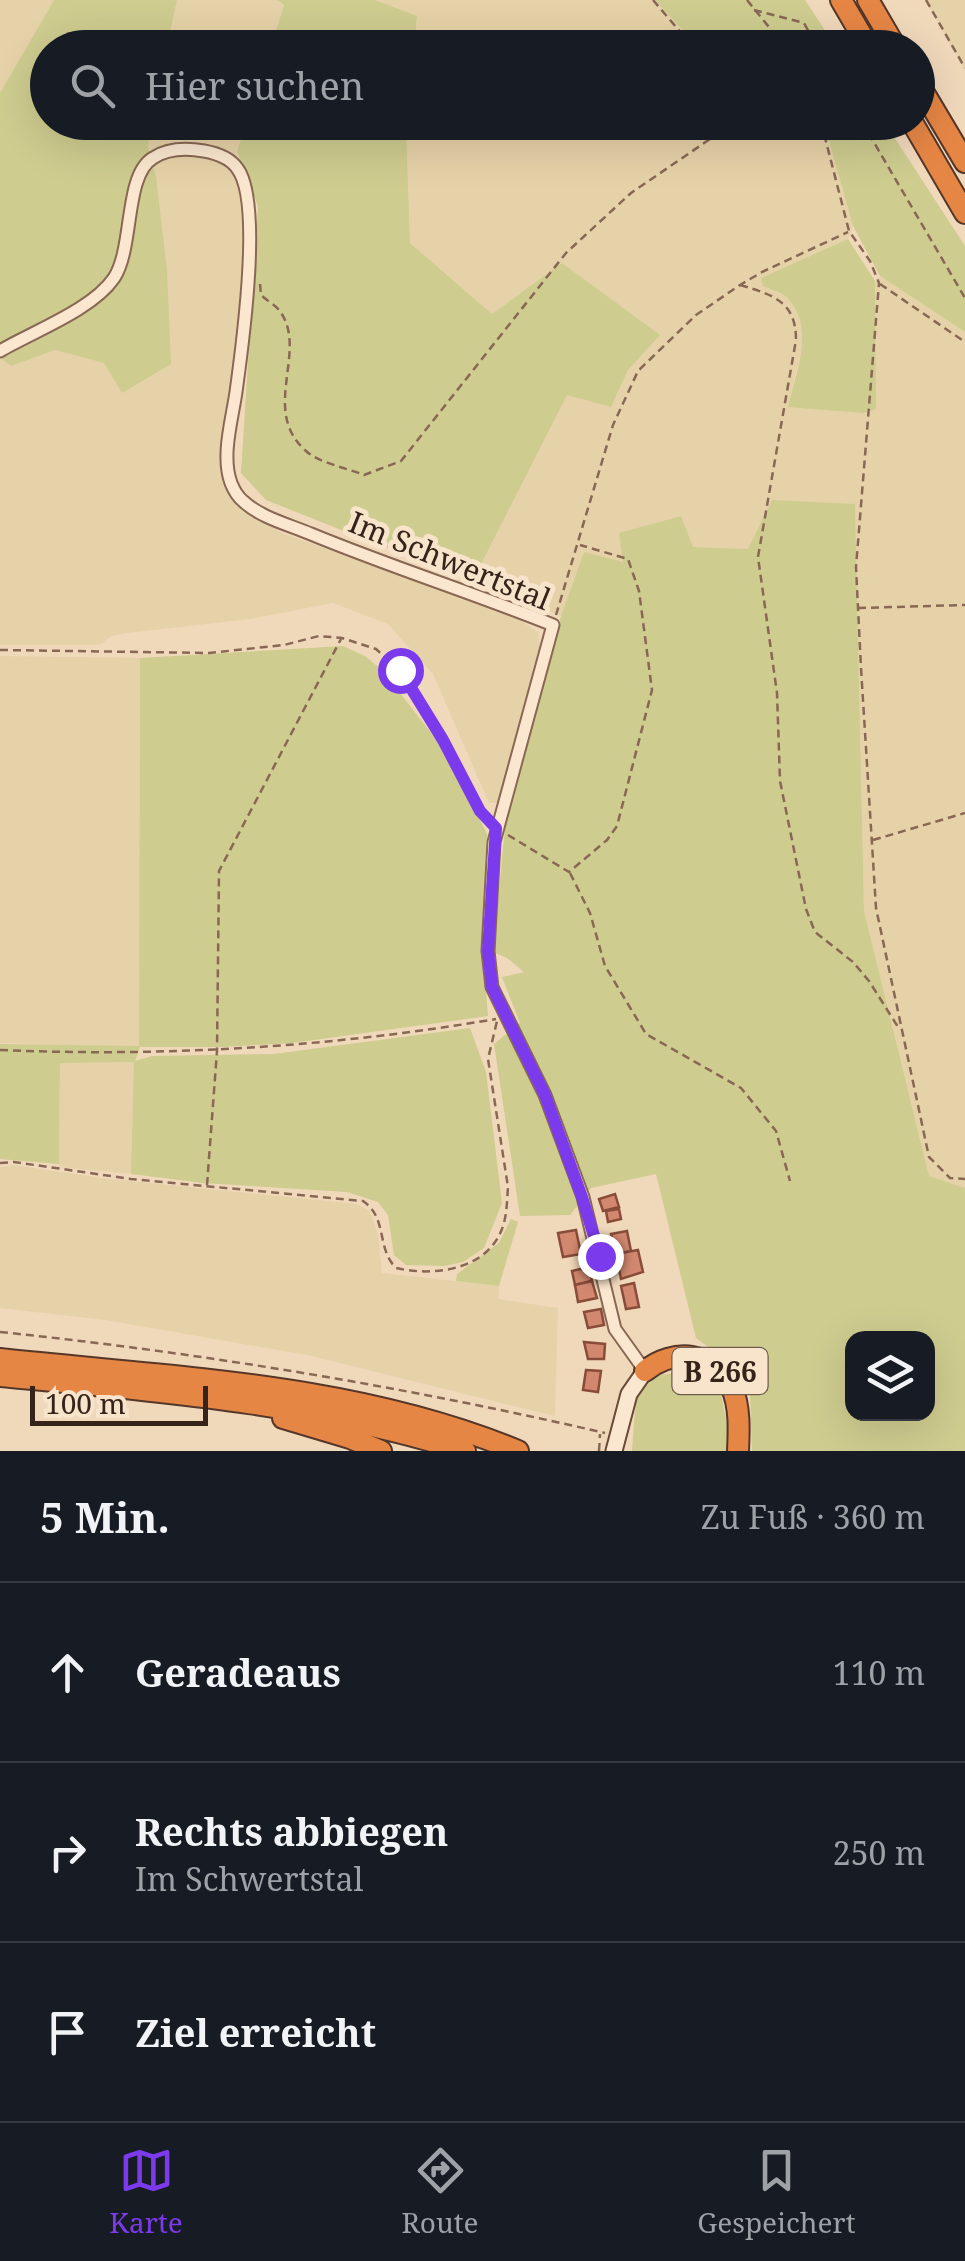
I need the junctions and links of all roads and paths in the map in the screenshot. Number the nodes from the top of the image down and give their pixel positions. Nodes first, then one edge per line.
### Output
1 (653, 0) edge
2 (748, 0) edge
3 (841, 0) edge
4 (868, 0) edge
5 (926, 0) edge
6 (754, 10) junction
7 (679, 30) edge
8 (771, 30) edge
9 (808, 30) edge
10 (858, 30) edge
11 (886, 30) edge
12 (965, 68) edge
13 (935, 112) edge
14 (709, 140) edge
15 (826, 140) edge
16 (873, 140) edge
17 (922, 140) edge
18 (965, 162) edge
19 (965, 213) edge
20 (849, 232) junction
21 (260, 272) dead end
22 (879, 283) junction
23 (740, 285) junction
24 (965, 298) edge
25 (965, 342) edge
26 (0, 351) edge
27 (580, 545) junction
28 (965, 605) edge
29 (858, 608) junction
30 (553, 625) junction
31 (342, 638) junction
32 (0, 650) edge
33 (965, 813) edge
34 (496, 828) junction
35 (872, 841) junction
36 (569, 872) junction
37 (501, 1016) junction
38 (901, 1032) junction
39 (0, 1050) edge
40 (218, 1051) junction
41 (0, 1163) edge
42 (965, 1180) edge
43 (790, 1181) dead end
44 (206, 1186) junction
45 (0, 1359) edge
46 (644, 1371) junction
47 (0, 1376) edge
48 (225, 1398) junction
49 (600, 1432) dead end
50 (619, 1446) edge
51 (381, 1451) edge
52 (465, 1451) edge
53 (518, 1451) edge
54 (600, 1451) edge
55 (738, 1451) edge

1 - 7 path
2 - 6 path
3 - 10 highway
4 - 11 highway
5 - 12 path
6 - 8 path
6 - 9 path
13 - 18 highway
14 - 21 path
15 - 20 path
16 - 24 path
17 - 19 highway
20 - 22 path
20 - 23 path
22 - 25 path
22 - 29 path
23 - 27 path
23 - 38 path
26 - 30 street, Im Schwertstal
27 - 30 path
27 - 36 path
28 - 29 path
29 - 35 path
30 - 34 street, Im Schwertstal
31 - 32 path
31 - 34 path
31 - 40 path
33 - 35 path
34 - 36 path
34 - 37 street, Im Schwertstal
35 - 38 path
36 - 43 path
37 - 40 path
37 - 44 path
37 - 46 street, Im Schwertstal
38 - 42 path
39 - 40 path
40 - 44 path
41 - 44 path
45 - 53 highway
46 - 50 main road, B 266
46 - 55 highway, B 266
47 - 48 highway
48 - 51 highway
48 - 52 highway
49 - 54 path

